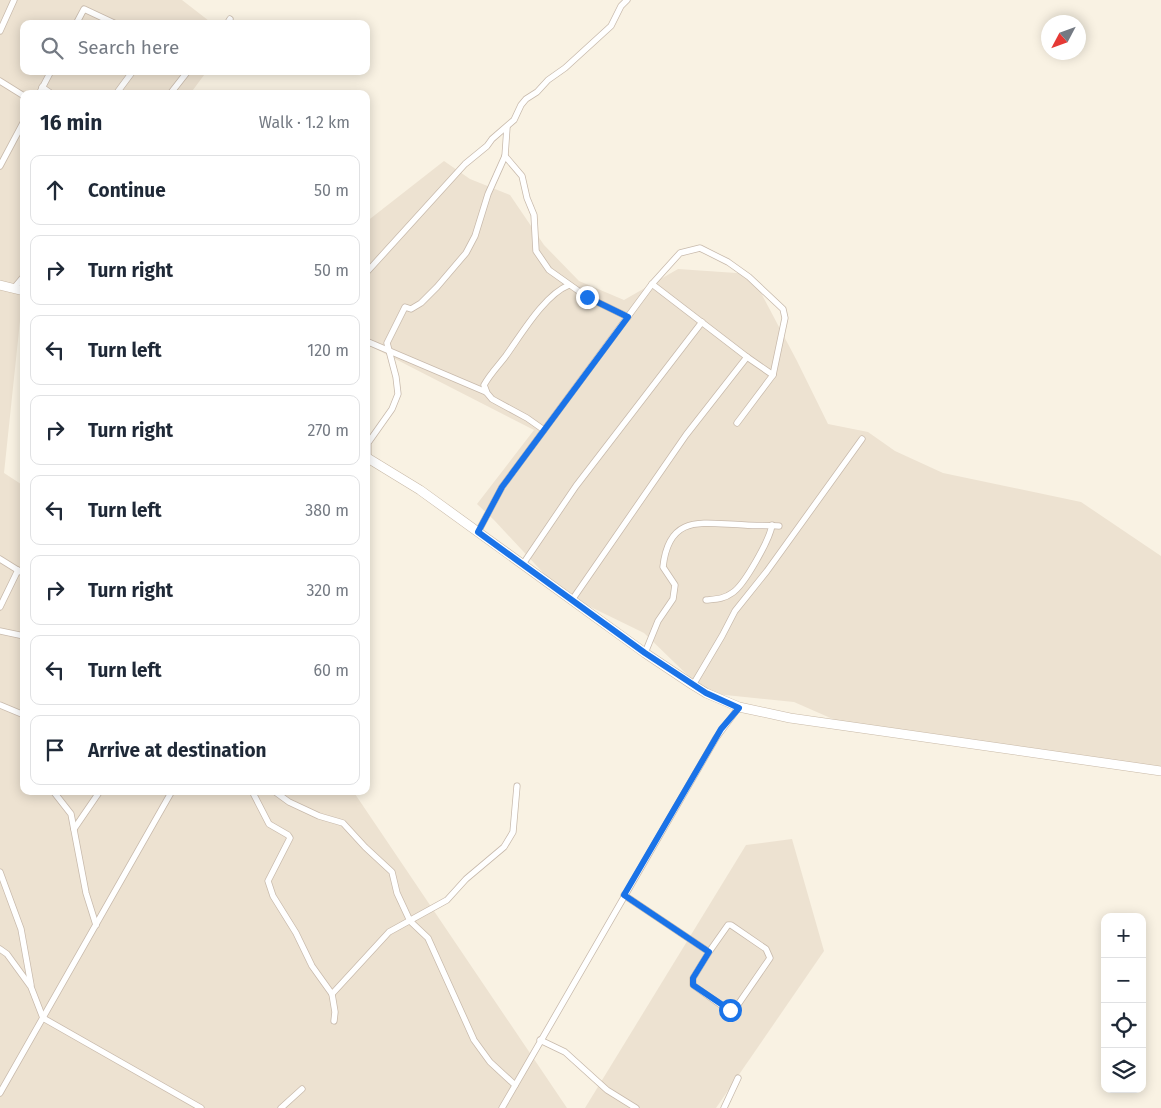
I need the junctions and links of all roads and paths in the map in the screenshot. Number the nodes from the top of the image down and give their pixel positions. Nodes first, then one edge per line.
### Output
1 (14, 0) edge
2 (627, 0) edge
3 (78, 20) edge
4 (107, 20) edge
5 (0, 30) edge
6 (49, 75) edge
7 (130, 75) edge
8 (185, 75) edge
9 (0, 81) edge
10 (42, 87) junction
11 (40, 90) edge
12 (46, 90) edge
13 (119, 90) edge
14 (173, 90) edge
15 (20, 94) edge
16 (507, 127) junction
17 (20, 128) edge
18 (505, 156) junction
19 (0, 166) edge
20 (370, 269) edge
21 (20, 281) edge
22 (652, 284) junction
23 (0, 285) edge
24 (569, 285) junction
25 (14, 288) junction
26 (20, 290) edge
27 (628, 317) junction
28 (702, 322) junction
29 (370, 343) edge
30 (390, 351) junction
31 (747, 356) junction
32 (773, 375) junction
33 (486, 392) junction
34 (737, 423) dead end
35 (544, 430) junction
36 (862, 439) dead end
37 (370, 440) edge
38 (370, 460) edge
39 (772, 525) junction
40 (779, 526) dead end
41 (478, 532) junction
42 (0, 559) edge
43 (523, 564) junction
44 (20, 571) edge
45 (20, 574) edge
46 (572, 600) junction
47 (706, 600) dead end
48 (0, 607) edge
49 (0, 631) edge
50 (20, 635) edge
51 (645, 653) junction
52 (693, 685) junction
53 (0, 705) edge
54 (739, 708) junction
55 (20, 713) edge
56 (1161, 771) edge
57 (517, 786) dead end
58 (56, 795) edge
59 (97, 795) edge
60 (170, 795) edge
61 (254, 795) edge
62 (279, 795) edge
63 (74, 829) junction
64 (0, 872) edge
65 (624, 895) junction
66 (410, 920) junction
67 (96, 925) junction
68 (0, 949) edge
69 (709, 952) junction
70 (31, 987) junction
71 (332, 994) junction
72 (43, 1018) junction
73 (334, 1021) dead end
74 (540, 1040) junction
75 (738, 1078) dead end
76 (515, 1085) junction
77 (302, 1089) dead end
78 (0, 1093) edge
79 (201, 1108) edge
80 (281, 1108) edge
81 (502, 1108) edge
82 (636, 1108) edge
83 (724, 1108) edge

1 - 5 street
2 - 16 street
3 - 4 street
6 - 10 street
7 - 13 street
8 - 14 street
9 - 15 street
10 - 11 street
10 - 12 street
16 - 18 street
16 - 20 street
17 - 19 street
18 - 24 street
18 - 30 street
21 - 25 street
22 - 27 street
22 - 28 street
22 - 32 street
23 - 25 main road
24 - 27 street
24 - 33 street
25 - 26 main road
27 - 35 street
28 - 31 street
28 - 43 street
29 - 30 street
30 - 33 street
30 - 37 street
31 - 32 street
31 - 46 street
32 - 34 street
33 - 35 street
35 - 41 street
36 - 52 street
38 - 41 main road
39 - 40 street
39 - 47 street
39 - 51 street
41 - 43 main road
42 - 44 street
43 - 46 main road
45 - 48 street
46 - 51 main road
49 - 50 street
51 - 52 main road
52 - 54 main road
53 - 55 street
54 - 56 main road
54 - 65 street
57 - 66 street
58 - 63 street
59 - 63 street
60 - 67 street
61 - 71 street
62 - 66 street
63 - 67 street
64 - 70 street
65 - 69 street
65 - 74 street
66 - 71 street
66 - 76 street
67 - 72 street
68 - 70 street
69 - 69 street
70 - 72 street
71 - 73 street
72 - 78 street
72 - 79 street
74 - 76 street
74 - 82 street
75 - 83 street
76 - 81 street
77 - 80 street

